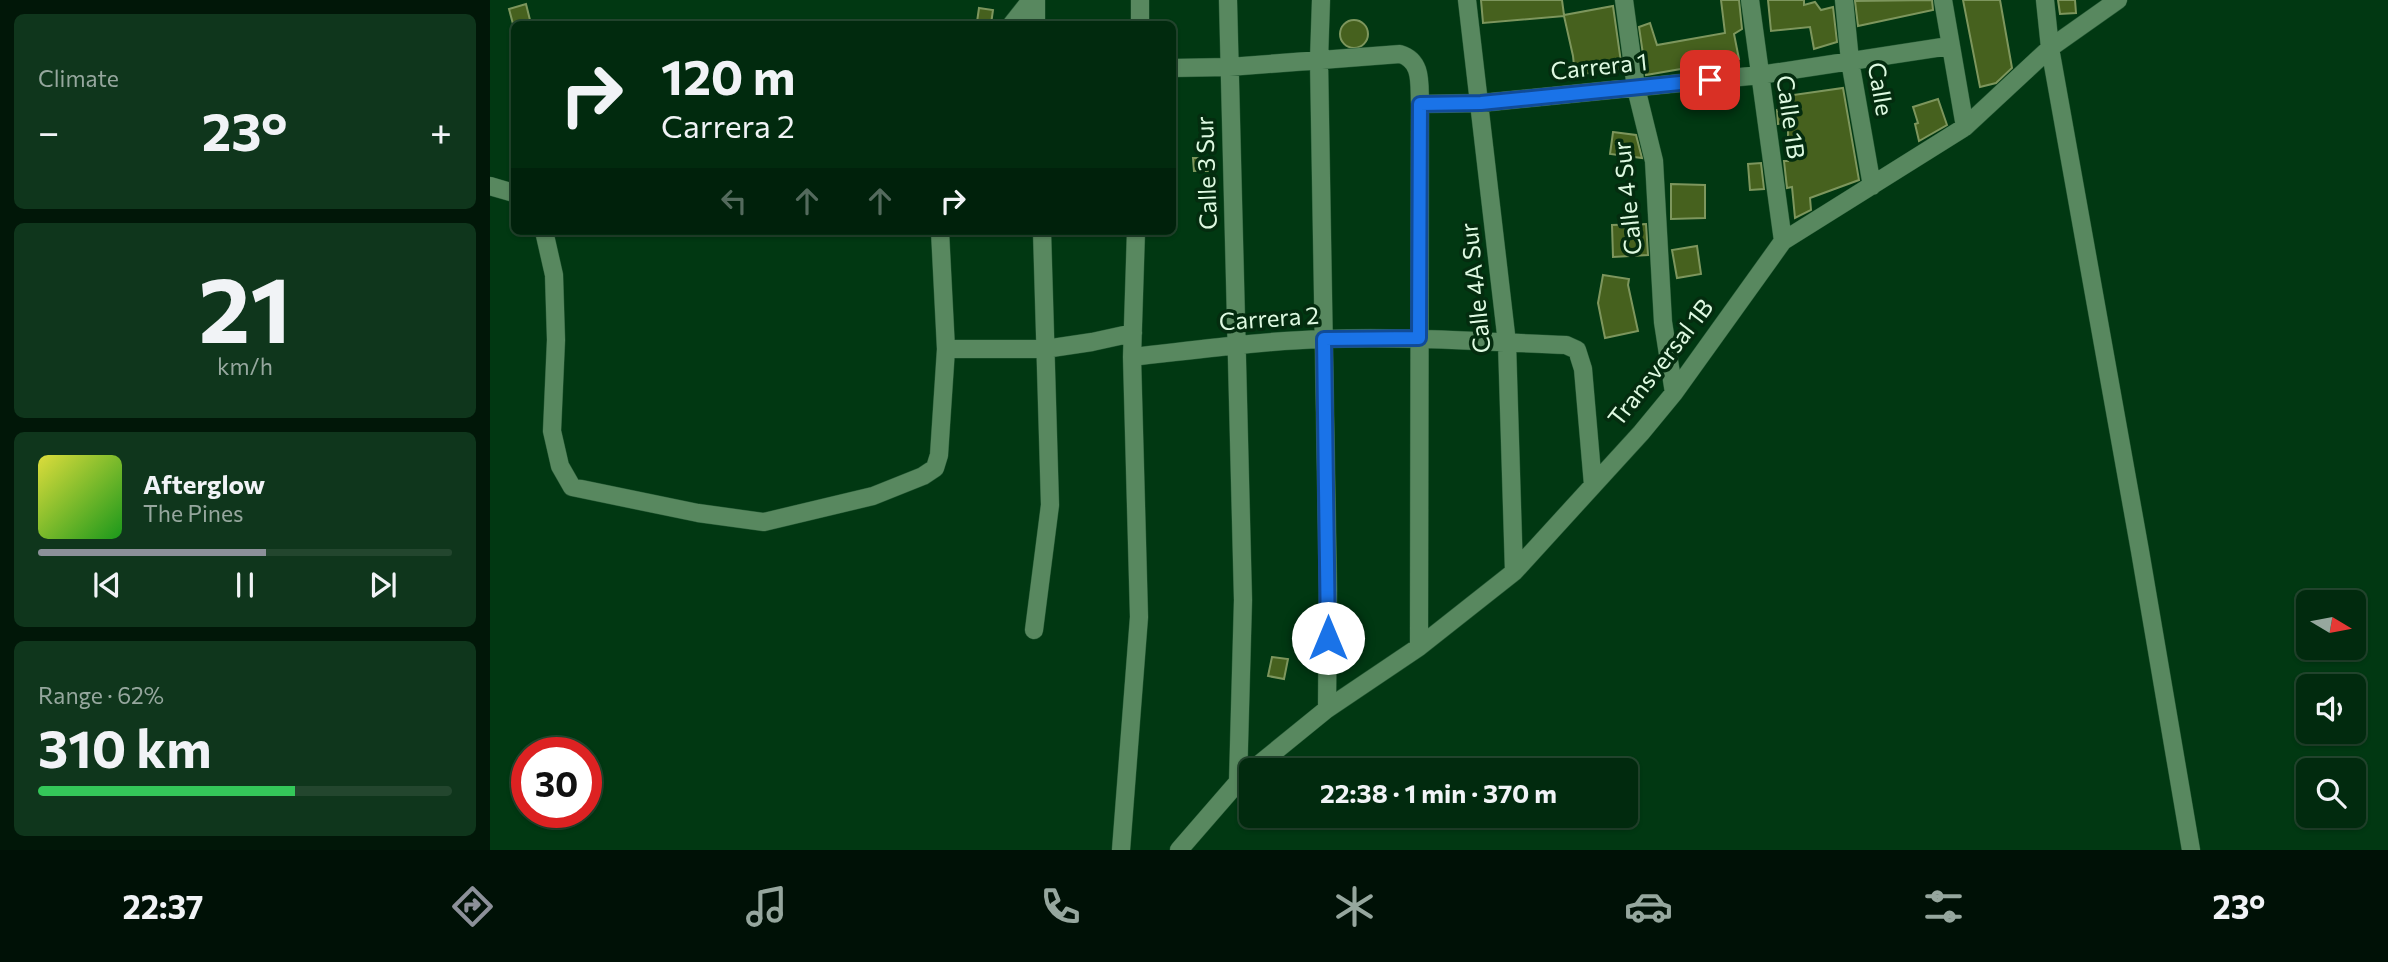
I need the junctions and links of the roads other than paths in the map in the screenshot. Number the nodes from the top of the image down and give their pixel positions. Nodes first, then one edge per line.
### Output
1 (1034, 0) edge
2 (1140, 0) edge
3 (1228, 0) edge
4 (1321, 0) edge
5 (1467, 0) edge
6 (1624, 0) edge
7 (1750, 0) edge
8 (1844, 0) edge
9 (1943, 0) edge
10 (2045, 0) edge
11 (2118, 0) edge
12 (1015, 21) edge
13 (1036, 21) edge
14 (1140, 21) edge
15 (1949, 46) junction
16 (2050, 48) junction
17 (1319, 60) junction
18 (1850, 61) junction
19 (1229, 67) junction
20 (1176, 68) edge
21 (1759, 75) junction
22 (1636, 88) junction
23 (1481, 103) junction
24 (1420, 104) junction
25 (1965, 127) junction
26 (490, 186) edge
27 (1872, 187) junction
28 (511, 192) edge
29 (545, 235) edge
30 (940, 235) edge
31 (1042, 235) edge
32 (1136, 235) edge
33 (1783, 241) junction
34 (1133, 333) junction
35 (1419, 338) junction
36 (1324, 339) junction
37 (1507, 343) junction
38 (1237, 345) junction
39 (946, 349) junction
40 (1045, 349) junction
41 (1132, 357) junction
42 (1674, 393) junction
43 (1593, 485) junction
44 (1514, 572) junction
45 (1034, 630) dead end
46 (1419, 648) junction
47 (1327, 709) junction
48 (1247, 758) edge
49 (1267, 758) edge
50 (1239, 783) edge
51 (1121, 850) edge
52 (1179, 850) edge
53 (2191, 850) edge

1 - 12 street
1 - 13 street
2 - 14 street
3 - 19 street, Calle 3 Sur
4 - 17 street
5 - 23 street, Calle 4A Sur
6 - 22 street, Calle 4 Sur
7 - 21 street, Calle 1B
8 - 18 street, Calle
9 - 15 street
10 - 16 street
11 - 16 street, Transversal 1B
15 - 18 street, Carrera 1
15 - 25 street
16 - 25 street, Transversal 1B
16 - 53 street
17 - 19 street
17 - 24 street
17 - 36 street
18 - 21 street, Carrera 1
18 - 27 street, Calle
19 - 20 street
19 - 38 street, Calle 3 Sur
21 - 22 street, Carrera 1
21 - 33 street, Calle 1B
22 - 23 street, Carrera 1
22 - 42 street, Calle 4 Sur
23 - 24 street, Carrera 1
23 - 37 street, Calle 4A Sur
24 - 35 street
25 - 27 street, Transversal 1B
26 - 28 street
27 - 33 street, Transversal 1B
29 - 39 street
30 - 39 street
31 - 40 street
32 - 34 street
33 - 42 street, Transversal 1B
34 - 40 street
34 - 41 street
35 - 36 street, Carrera 2
35 - 37 street, Carrera 2
35 - 46 street
36 - 38 street, Carrera 2
36 - 47 street
37 - 43 street, Carrera 2
37 - 44 street, Calle 4A Sur
38 - 41 street, Carrera 2
38 - 48 street, Calle 3 Sur
39 - 40 street
40 - 45 street
41 - 51 street
42 - 43 street, Transversal 1B
43 - 44 street, Transversal 1B
44 - 46 street, Transversal 1B
46 - 47 street, Transversal 1B
47 - 49 street, Transversal 1B
50 - 52 street, Transversal 1B

